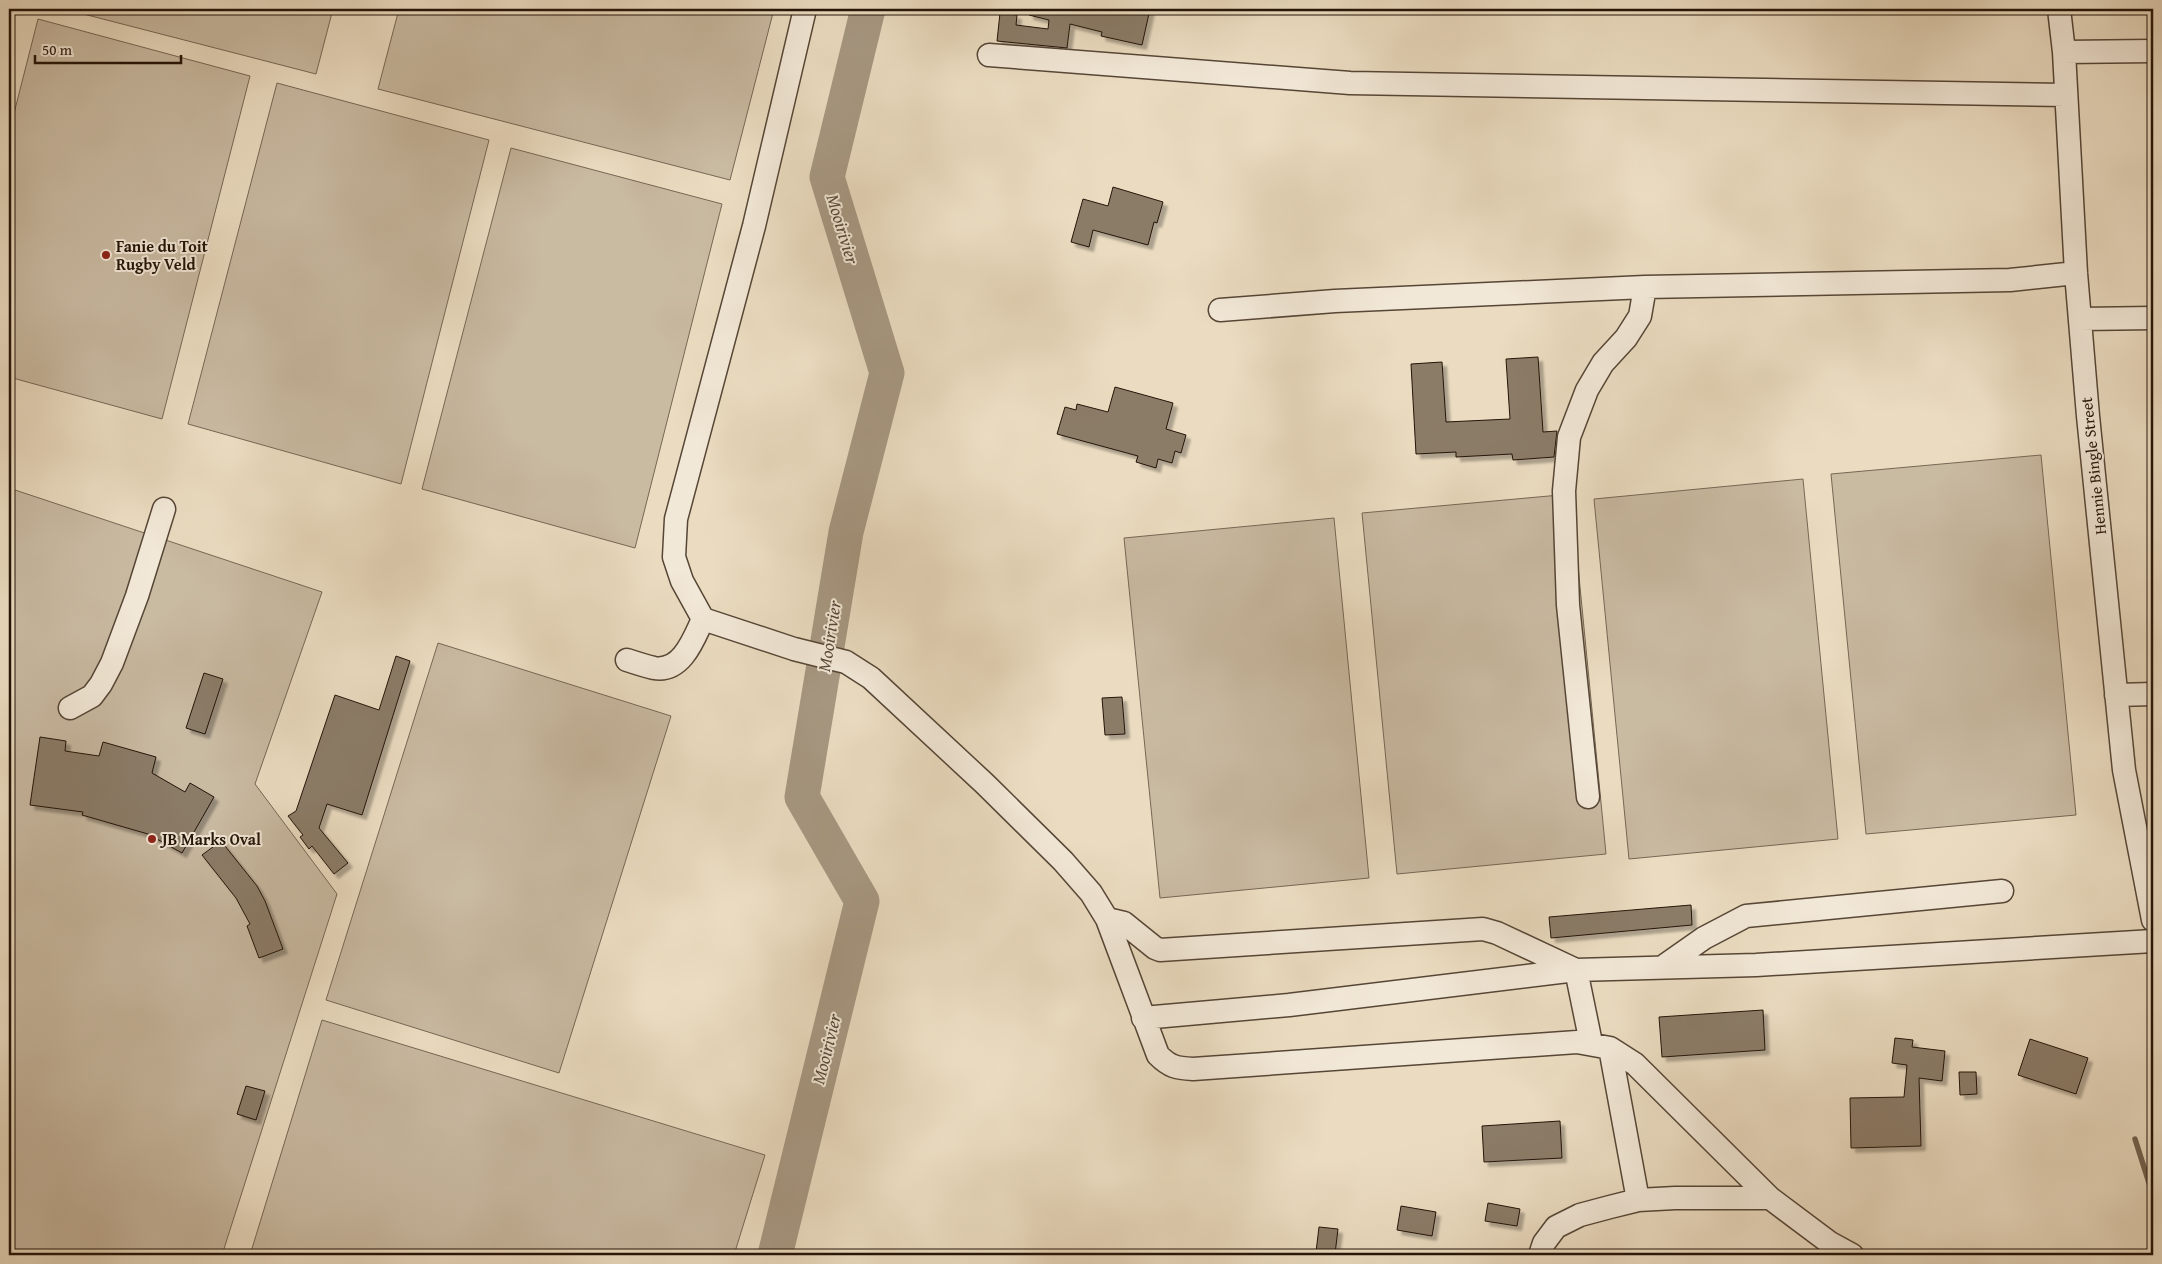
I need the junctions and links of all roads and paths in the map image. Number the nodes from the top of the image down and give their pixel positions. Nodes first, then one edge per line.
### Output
1 (805, 9) edge
2 (2059, 9) edge
3 (2153, 51) edge
4 (2064, 52) junction
5 (989, 55) dead end
6 (2066, 95) junction
7 (2076, 273) junction
8 (1645, 287) junction
9 (1220, 310) dead end
10 (2153, 318) edge
11 (2081, 319) junction
12 (164, 509) dead end
13 (703, 619) junction
14 (628, 660) dead end
15 (2153, 694) edge
16 (2116, 695) junction
17 (70, 708) dead end
18 (1588, 797) dead end
19 (2002, 891) dead end
20 (1106, 919) junction
21 (2153, 920) edge
22 (2153, 941) edge
23 (1664, 966) junction
24 (1576, 970) junction
25 (1143, 1018) junction
26 (1600, 1046) junction
27 (1770, 1198) junction
28 (1638, 1200) junction
29 (1540, 1255) edge
30 (1852, 1255) edge

1 - 13 street
2 - 4 street, Hennie Bingle Street
3 - 4 street
4 - 6 street, Hennie Bingle Street
5 - 6 street
6 - 7 street, Hennie Bingle Street
7 - 8 street
7 - 11 street, Hennie Bingle Street
8 - 9 street
8 - 18 street
10 - 11 street
11 - 16 street, Hennie Bingle Street
12 - 17 street
13 - 14 street
13 - 20 street
15 - 16 street
16 - 21 street, Hennie Bingle Street
19 - 23 street
20 - 24 street
20 - 25 street
22 - 23 street
23 - 24 street
24 - 25 street
24 - 26 street
25 - 26 street
26 - 27 street
26 - 28 street
27 - 28 street
27 - 30 street
28 - 29 street

